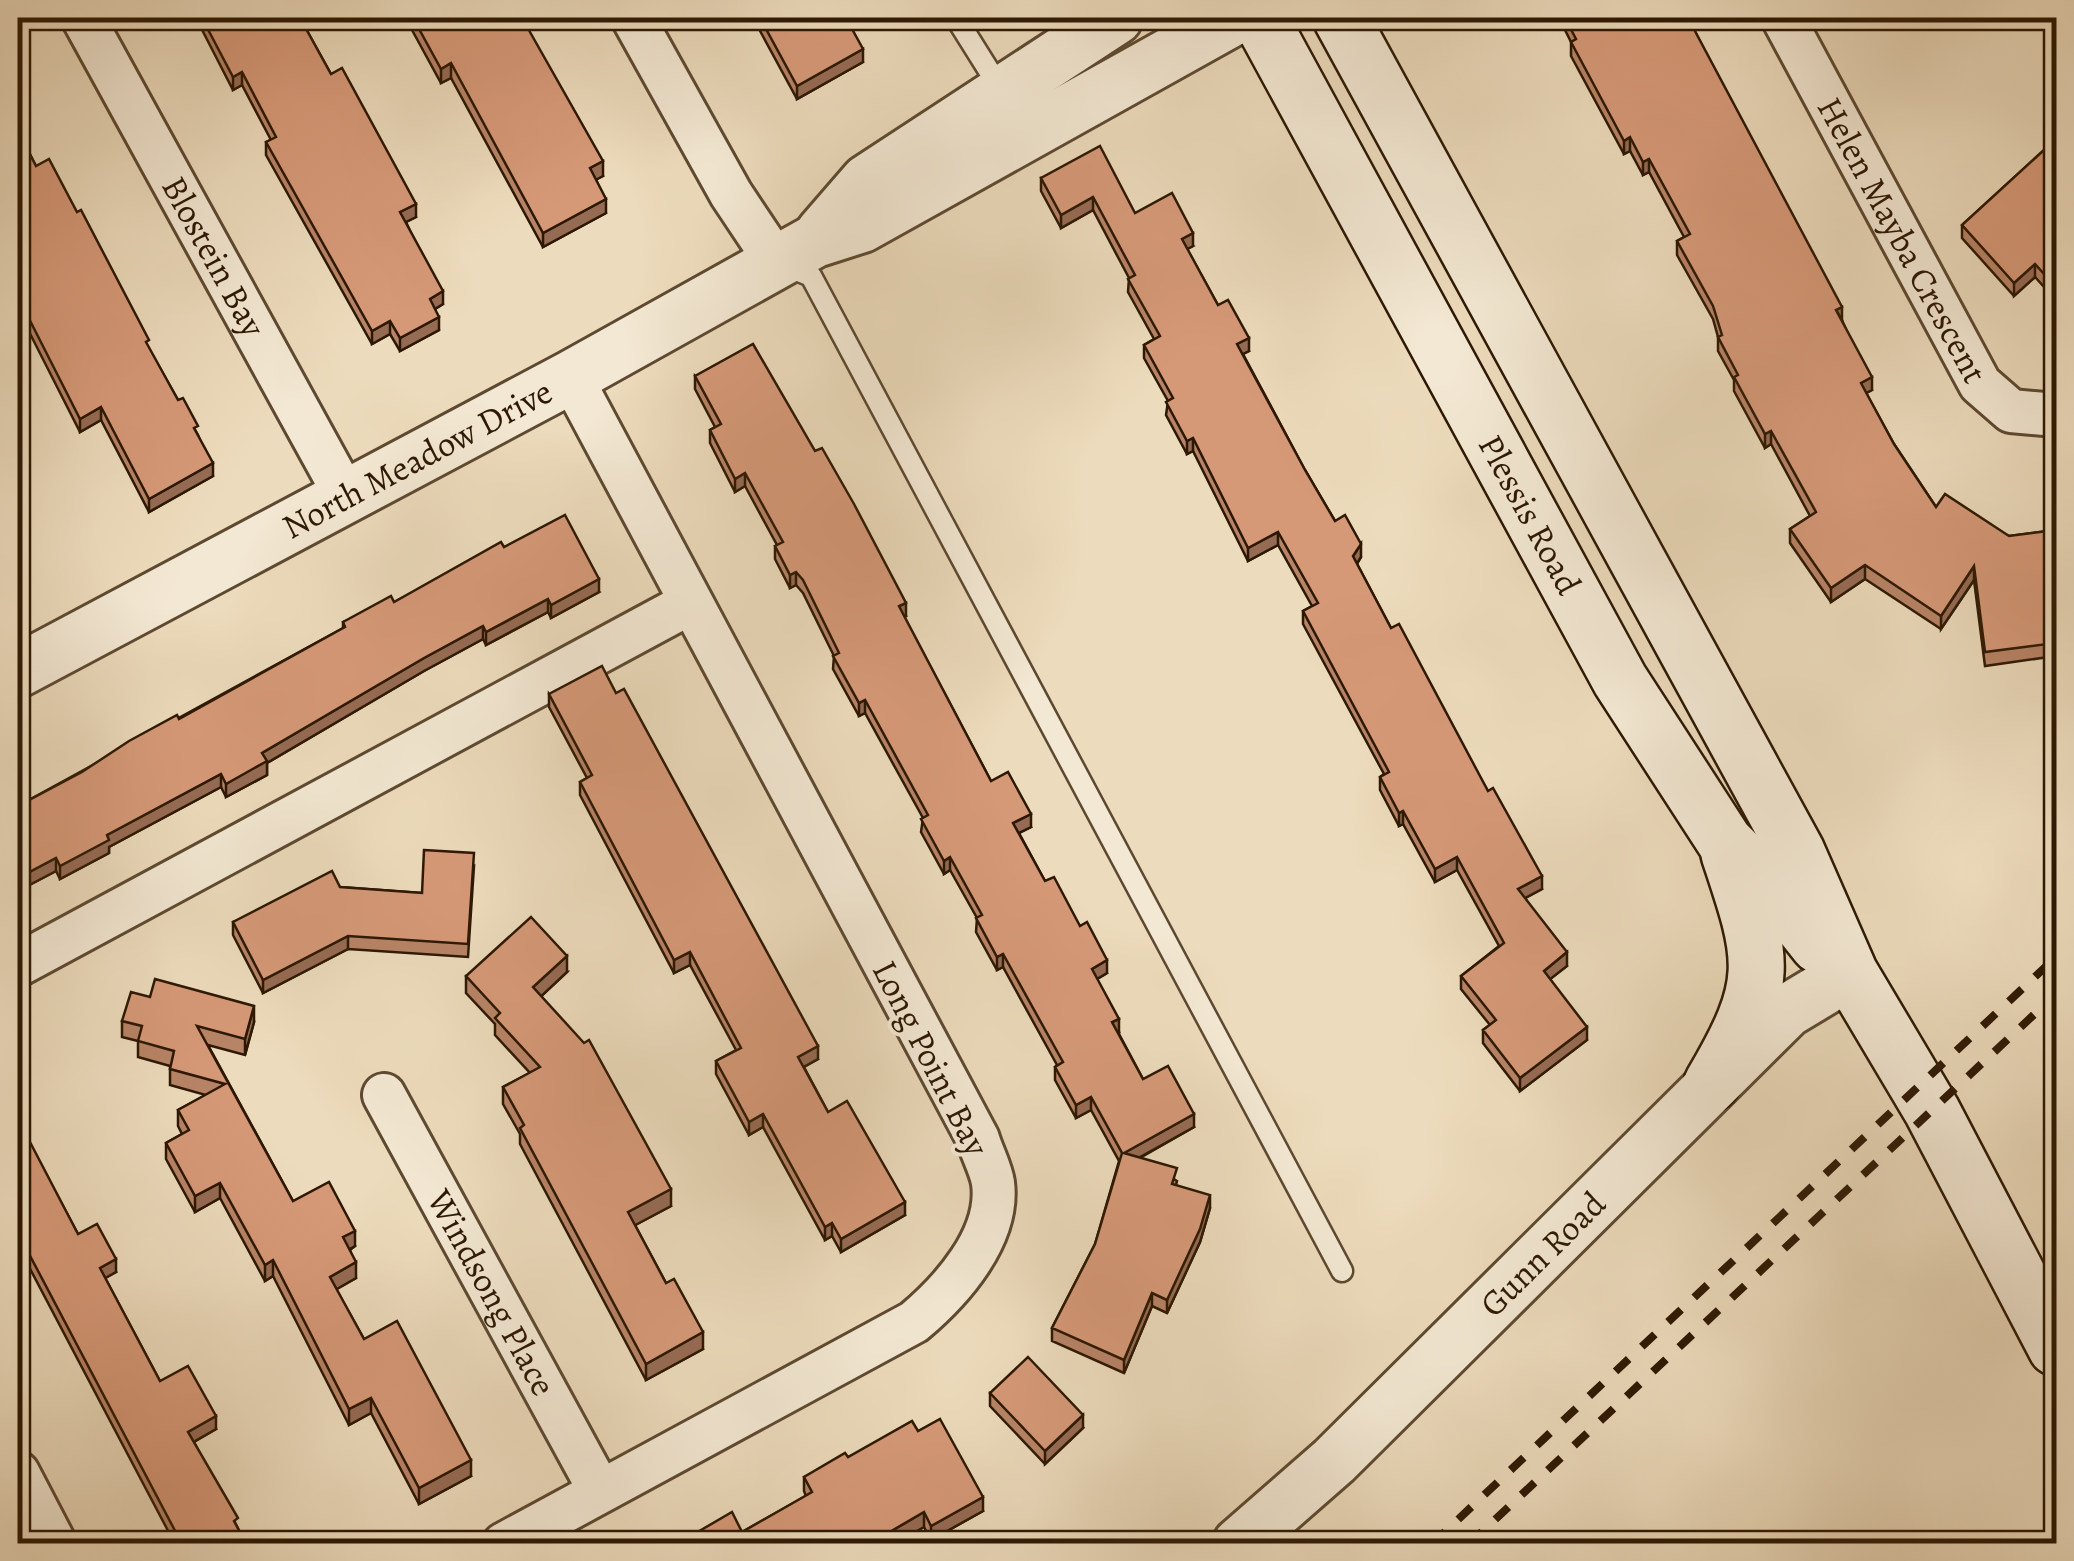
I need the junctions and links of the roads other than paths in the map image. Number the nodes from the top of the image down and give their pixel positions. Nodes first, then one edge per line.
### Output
1 (83, 18) edge
2 (634, 18) edge
3 (956, 18) edge
4 (1116, 18) edge
5 (1235, 18) edge
6 (1260, 18) edge
7 (1341, 18) edge
8 (1783, 18) edge
9 (1013, 112) junction
10 (796, 252) junction
11 (571, 377) junction
12 (2056, 415) edge
13 (345, 494) junction
14 (690, 603) junction
15 (18, 671) edge
16 (1725, 842) junction
17 (18, 965) edge
18 (1850, 973) junction
19 (1712, 1083) junction
20 (384, 1094) dead end
21 (1342, 1271) dead end
22 (2056, 1348) edge
23 (18, 1473) edge
24 (600, 1491) junction
25 (54, 1544) edge
26 (504, 1544) edge
27 (1238, 1544) edge

1 - 13 street, Blostein Bay
2 - 10 street
3 - 9 lane
4 - 9 street, North Meadow Drive
5 - 9 street, North Meadow Drive
6 - 16 main road, Plessis Road
7 - 18 main road, Plessis Road
8 - 12 street, Helen Mayba Crescent
9 - 10 street, North Meadow Drive
10 - 11 street, North Meadow Drive
10 - 21 lane
11 - 13 street, North Meadow Drive
11 - 14 street, Long Point Bay
13 - 15 street, North Meadow Drive
14 - 17 street
14 - 24 street, Long Point Bay
16 - 18 main road, Plessis Road
16 - 19 main road
18 - 19 street, Gunn Road
18 - 22 main road, Plessis Road
19 - 27 street, Gunn Road
20 - 24 street, Windsong Place
23 - 25 street
24 - 26 street, Long Point Bay

